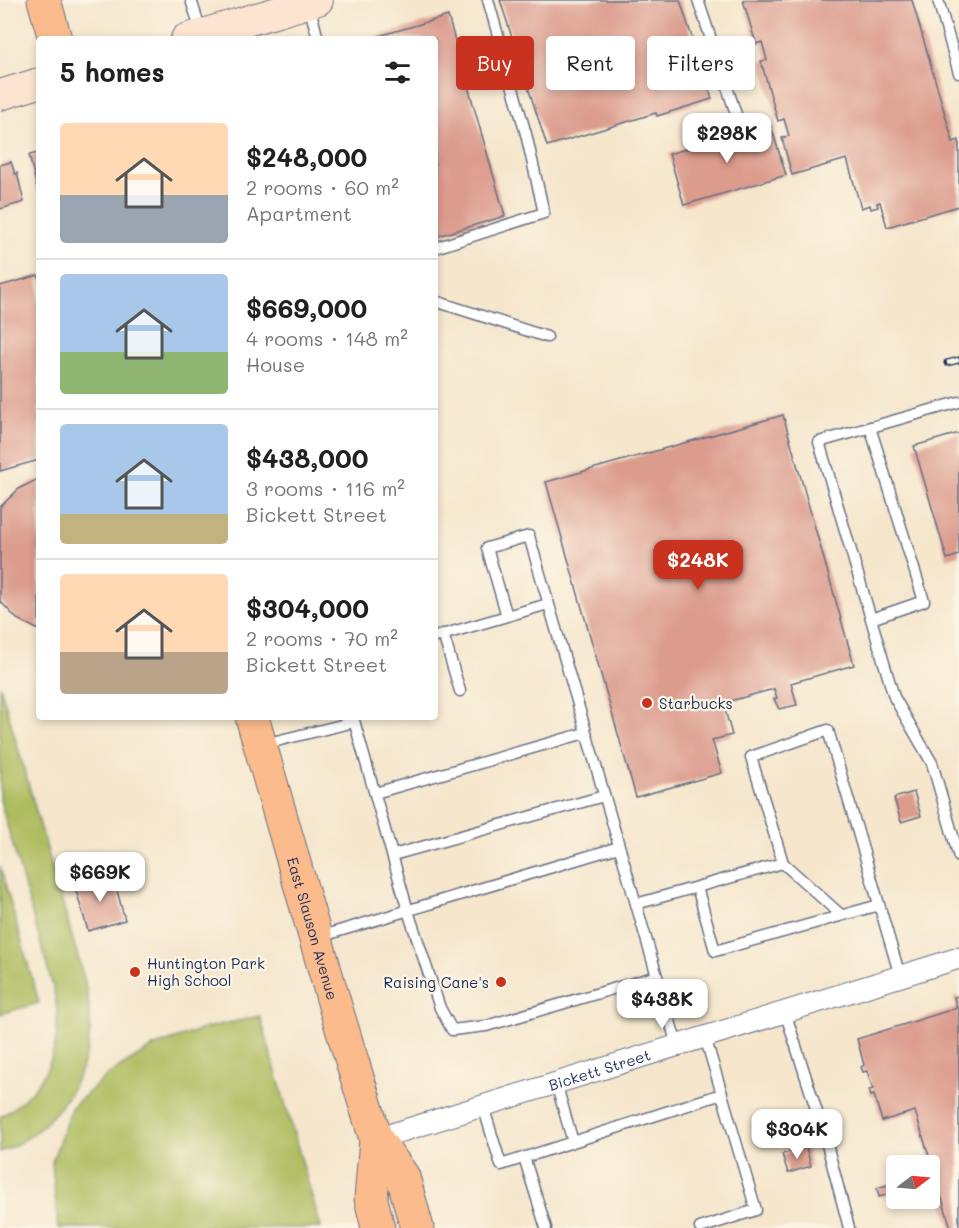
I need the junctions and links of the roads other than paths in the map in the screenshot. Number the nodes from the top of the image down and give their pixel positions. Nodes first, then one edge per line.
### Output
1 (44, 0) edge
2 (191, 0) edge
3 (488, 0) edge
4 (698, 0) edge
5 (938, 0) edge
6 (313, 1) edge
7 (54, 36) edge
8 (194, 36) edge
9 (197, 36) edge
10 (318, 36) edge
11 (959, 73) edge
12 (36, 84) edge
13 (0, 95) edge
14 (737, 117) dead end
15 (438, 247) edge
16 (438, 303) edge
17 (547, 337) dead end
18 (959, 402) edge
19 (870, 427) junction
20 (548, 604) junction
21 (507, 616) junction
22 (871, 619) junction
23 (439, 635) edge
24 (460, 692) dead end
25 (346, 720) edge
26 (354, 720) edge
27 (256, 731) edge
28 (585, 733) junction
29 (375, 793) junction
30 (604, 796) junction
31 (620, 847) junction
32 (393, 855) junction
33 (959, 857) edge
34 (783, 863) junction
35 (697, 887) junction
36 (636, 904) junction
37 (879, 905) junction
38 (408, 911) junction
39 (841, 915) junction
40 (315, 938) junction
41 (959, 958) edge
42 (657, 976) junction
43 (900, 976) junction
44 (785, 1012) junction
45 (705, 1037) junction
46 (677, 1045) junction
47 (556, 1083) junction
48 (722, 1094) junction
49 (483, 1106) junction
50 (376, 1139) junction
51 (573, 1142) junction
52 (524, 1157) junction
53 (378, 1228) edge
54 (417, 1228) edge
55 (546, 1228) edge
56 (700, 1228) edge
57 (849, 1228) edge

1 - 7 main road
2 - 8 lane
3 - 15 lane
4 - 14 lane
5 - 11 lane
6 - 9 main road
6 - 10 lane
12 - 13 main road
16 - 17 lane
18 - 19 lane
19 - 22 lane
19 - 22 lane
20 - 21 lane
20 - 21 lane
20 - 28 lane
21 - 23 lane
22 - 33 lane
23 - 24 lane
25 - 27 lane
26 - 29 lane
27 - 40 main road, East Slauson Avenue
28 - 29 lane
28 - 30 lane
29 - 32 lane
30 - 31 lane
30 - 32 lane
31 - 36 lane
31 - 38 lane
32 - 38 lane
34 - 35 lane
34 - 37 lane
34 - 39 lane
35 - 36 lane
35 - 39 lane
36 - 42 lane
37 - 39 lane
37 - 43 lane
38 - 40 lane
38 - 42 lane
40 - 50 main road, East Slauson Avenue
41 - 43 street, Bickett Street
42 - 46 lane
43 - 44 street, Bickett Street
44 - 45 street, Bickett Street
44 - 57 lane
45 - 46 street, Bickett Street
45 - 48 lane
46 - 47 street, Bickett Street
47 - 49 street, Bickett Street
47 - 51 lane
48 - 51 lane
48 - 56 lane
49 - 50 street, Bickett Street
49 - 52 lane
50 - 53 main road, East Slauson Avenue
50 - 54 main road, East Slauson Avenue
51 - 52 lane
52 - 55 lane

